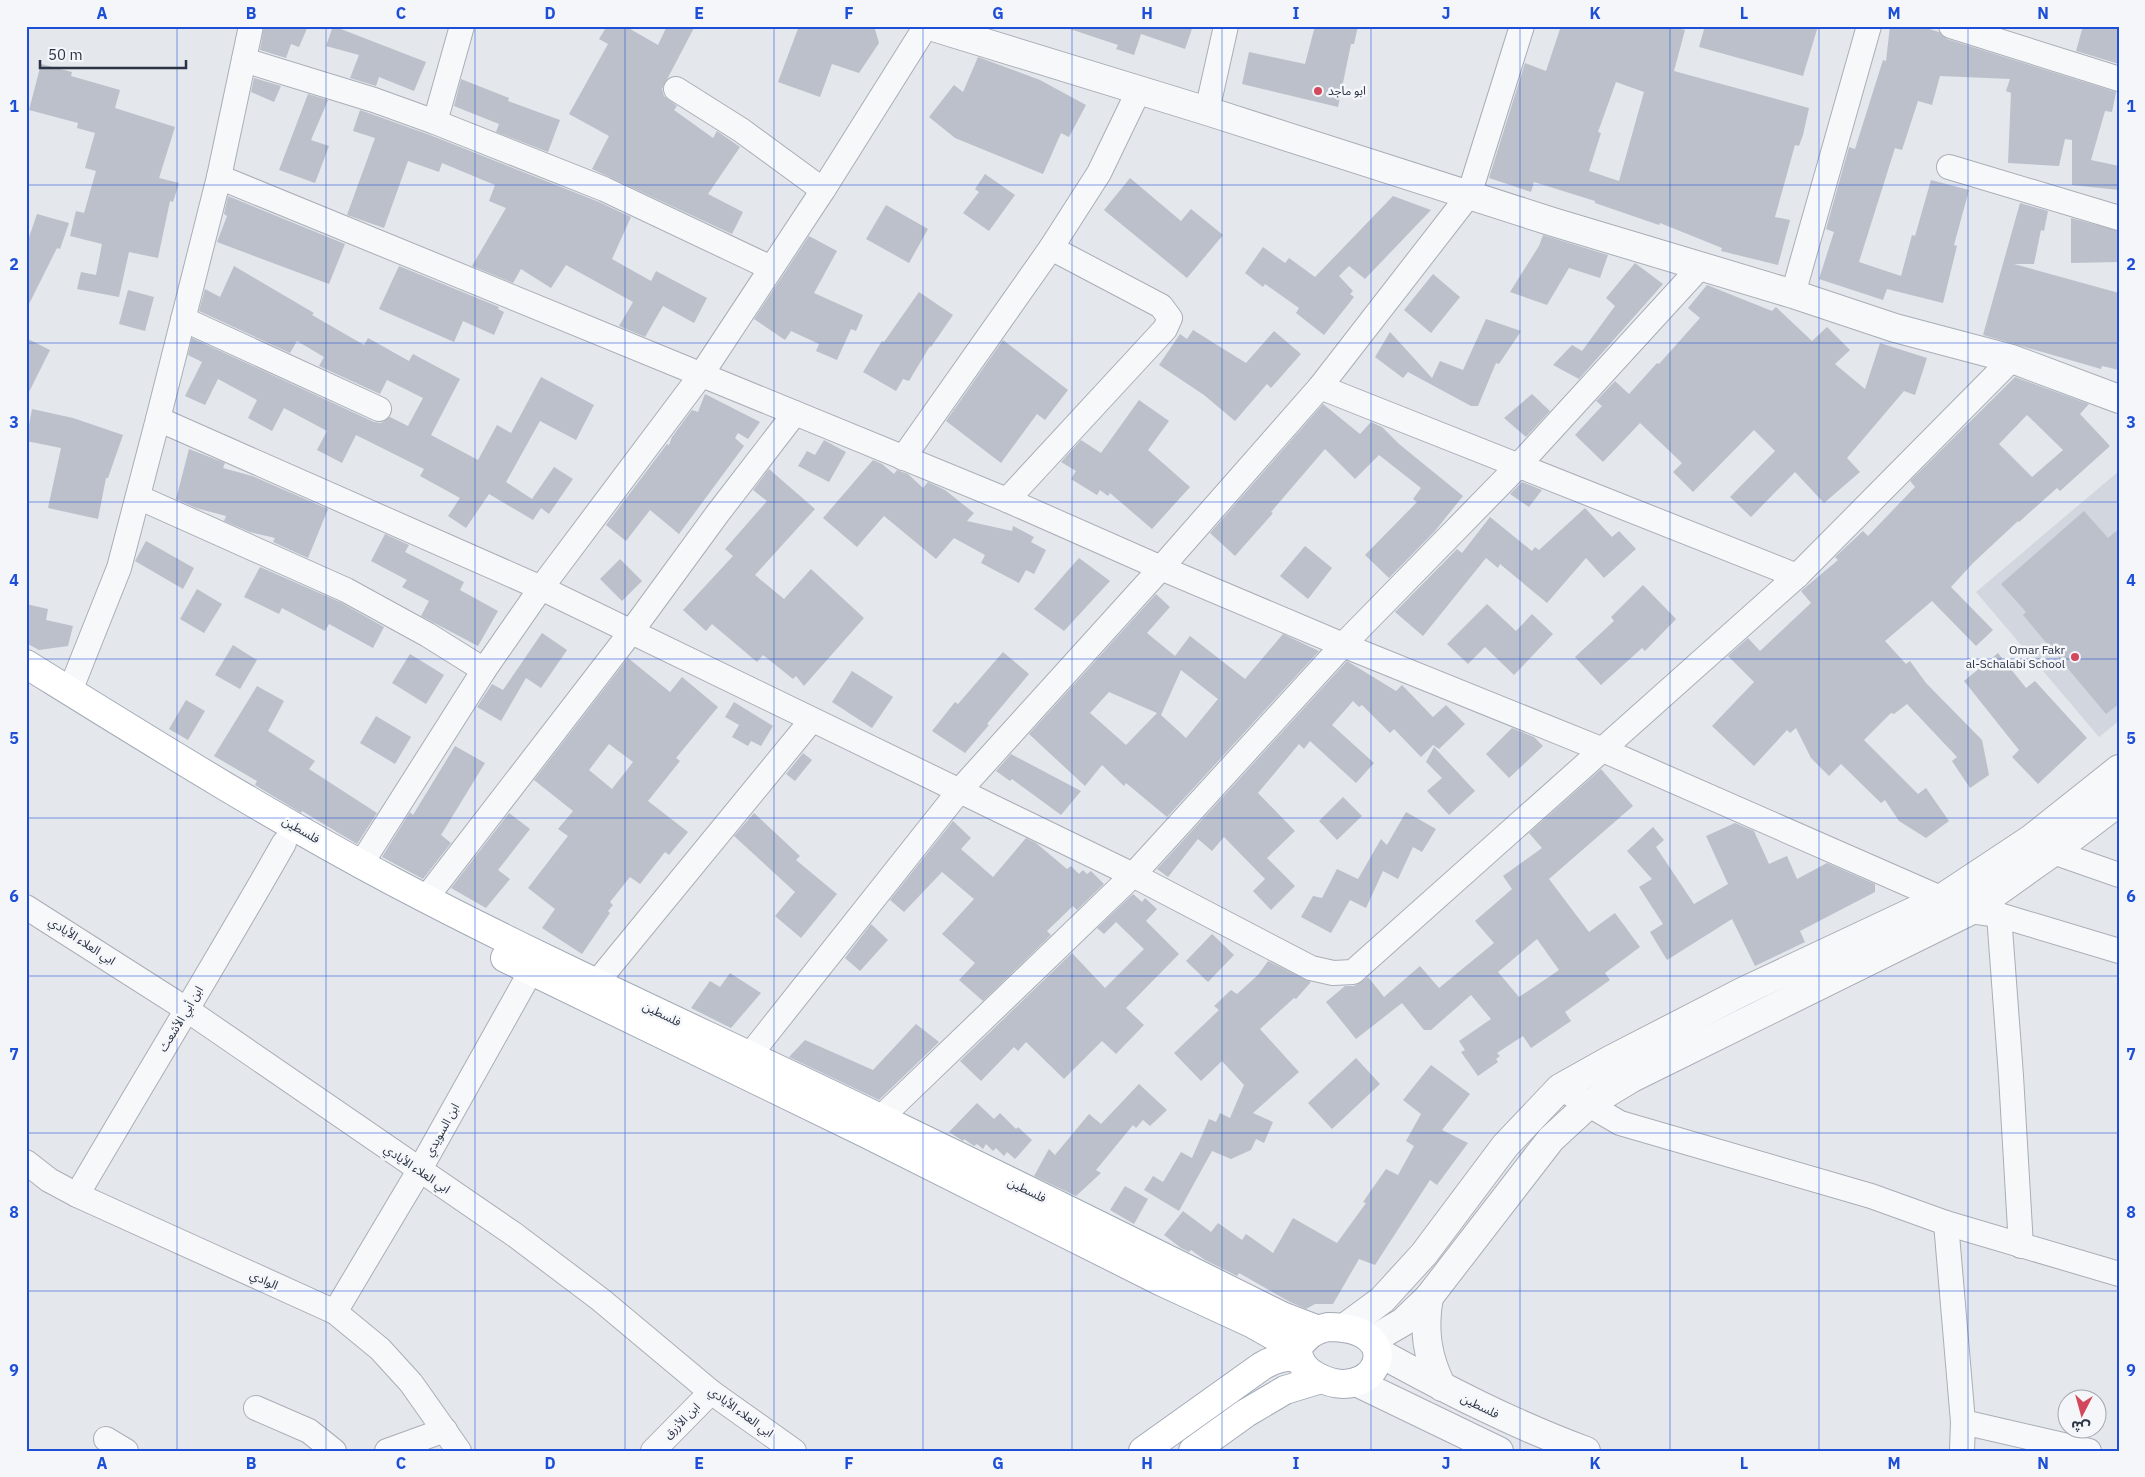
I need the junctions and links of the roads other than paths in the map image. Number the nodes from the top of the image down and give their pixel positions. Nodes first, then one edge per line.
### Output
1 (251, 26) edge
2 (462, 26) edge
3 (928, 26) edge
4 (1226, 26) edge
5 (1522, 26) edge
6 (1869, 26) edge
7 (1951, 26) edge
8 (244, 60) junction
9 (2119, 79) edge
10 (676, 89) dead end
11 (1139, 90) junction
12 (1207, 111) junction
13 (435, 122) junction
14 (1949, 167) dead end
15 (218, 177) junction
16 (823, 190) junction
17 (1469, 195) junction
18 (2119, 218) edge
19 (1051, 248) junction
20 (1701, 266) junction
21 (771, 268) junction
22 (1793, 294) junction
23 (183, 319) junction
24 (2012, 359) junction
25 (701, 375) junction
26 (1320, 387) junction
27 (2119, 399) edge
28 (379, 409) dead end
29 (795, 413) junction
30 (158, 419) junction
31 (903, 458) junction
32 (1518, 466) junction
33 (138, 496) junction
34 (1007, 500) junction
35 (1161, 568) junction
36 (1796, 576) junction
37 (541, 588) junction
38 (630, 632) junction
39 (1343, 645) junction
40 (26, 664) edge
41 (484, 670) junction
42 (26, 686) edge
43 (70, 691) junction
44 (812, 721) junction
45 (1603, 750) junction
46 (2119, 769) edge
47 (960, 790) junction
48 (2119, 802) edge
49 (284, 843) junction
50 (2053, 852) junction
51 (361, 864) junction
52 (1133, 875) junction
53 (2119, 875) edge
54 (426, 898) junction
55 (1942, 898) junction
56 (26, 906) edge
57 (1970, 911) junction
58 (1999, 915) junction
59 (2119, 951) edge
60 (531, 971) junction
61 (597, 982) junction
62 (186, 1009) junction
63 (644, 1016) junction
64 (749, 1056) junction
65 (1560, 1088) junction
66 (1590, 1104) junction
67 (872, 1125) junction
68 (26, 1162) edge
69 (420, 1171) junction
70 (77, 1195) junction
71 (1946, 1223) junction
72 (2021, 1246) junction
73 (2119, 1274) edge
74 (1429, 1297) junction
75 (334, 1312) junction
76 (1253, 1324) junction
77 (1344, 1328) junction
78 (1316, 1329) junction
79 (1375, 1346) junction
80 (1298, 1353) junction
81 (1262, 1366) junction
82 (1321, 1379) junction
83 (1356, 1382) junction
84 (1442, 1387) junction
85 (711, 1392) junction
86 (256, 1408) dead end
87 (1962, 1422) junction
88 (445, 1430) junction
89 (106, 1439) dead end
90 (126, 1451) edge
91 (334, 1451) edge
92 (387, 1451) edge
93 (459, 1451) edge
94 (653, 1451) edge
95 (794, 1451) edge
96 (1143, 1451) edge
97 (1193, 1451) edge
98 (1499, 1451) edge
99 (1586, 1451) edge
100 (1962, 1451) edge
101 (2089, 1451) edge

1 - 8 street
2 - 13 street
3 - 11 street
3 - 16 street
4 - 12 street
5 - 17 street
6 - 22 street
7 - 9 street
8 - 13 street
8 - 15 street
10 - 16 street
11 - 12 street
11 - 19 street
12 - 17 street
13 - 21 street
14 - 18 street
15 - 23 street
15 - 25 street
16 - 21 street
17 - 20 street
17 - 26 street
19 - 31 street
19 - 34 street
20 - 22 street
20 - 32 street
21 - 25 street
22 - 24 street
23 - 28 street
23 - 30 street
24 - 27 street
24 - 36 street
25 - 29 street
25 - 37 street
26 - 32 street
26 - 35 street
29 - 31 street
29 - 38 street
30 - 33 street
30 - 37 street
31 - 34 street
32 - 36 street
32 - 39 street
33 - 41 street
33 - 43 street
34 - 35 street
35 - 39 street
35 - 47 street
36 - 45 street
37 - 38 street
37 - 41 street
38 - 44 street
38 - 54 street
39 - 45 street
39 - 52 street
40 - 43 main road, فلسطين
41 - 51 street
42 - 49 main road, فلسطين
43 - 51 main road, فلسطين
44 - 47 street
44 - 61 street
45 - 52 street
45 - 55 street
46 - 55 street
47 - 52 street
47 - 64 street
48 - 50 street
49 - 60 main road, فلسطين
49 - 62 street, ابن أبي الأشعث
50 - 53 street
50 - 57 street
51 - 54 main road, فلسطين
52 - 67 street
54 - 61 main road, فلسطين
55 - 57 street
55 - 65 street
56 - 62 street, ابي العلاء الأيادي
57 - 58 street
57 - 66 street
58 - 59 street
58 - 72 street
60 - 63 main road, فلسطين
60 - 69 street, ابن السويدي
61 - 63 main road, فلسطين
62 - 69 street, ابي العلاء الأيادي
62 - 70 street, ابن أبي الأشعث
63 - 64 main road, فلسطين
63 - 67 main road, فلسطين
64 - 67 main road, فلسطين
65 - 66 street
65 - 77 street
66 - 71 street
66 - 74 street
67 - 76 main road, فلسطين
67 - 78 main road, فلسطين
68 - 70 street, الوادي
69 - 75 street, ابن السويدي
69 - 85 street, ابي العلاء الأيادي
70 - 75 street, الوادي
71 - 72 street
71 - 87 street
72 - 73 street
74 - 79 street
74 - 84 street
75 - 88 street, الوادي
76 - 80 main road, فلسطين
76 - 81 main road
77 - 78 main road
77 - 79 main road
78 - 80 main road
79 - 83 main road
79 - 84 street, فلسطين
80 - 81 main road
80 - 82 main road
81 - 96 main road
82 - 83 main road
82 - 97 main road
83 - 98 street
84 - 99 street, فلسطين
85 - 94 street, ابن الأزرق
85 - 95 street, ابي العلاء الأيادي
86 - 91 street
87 - 100 street
87 - 101 street
88 - 92 street
88 - 93 street, الوادي
89 - 90 street

